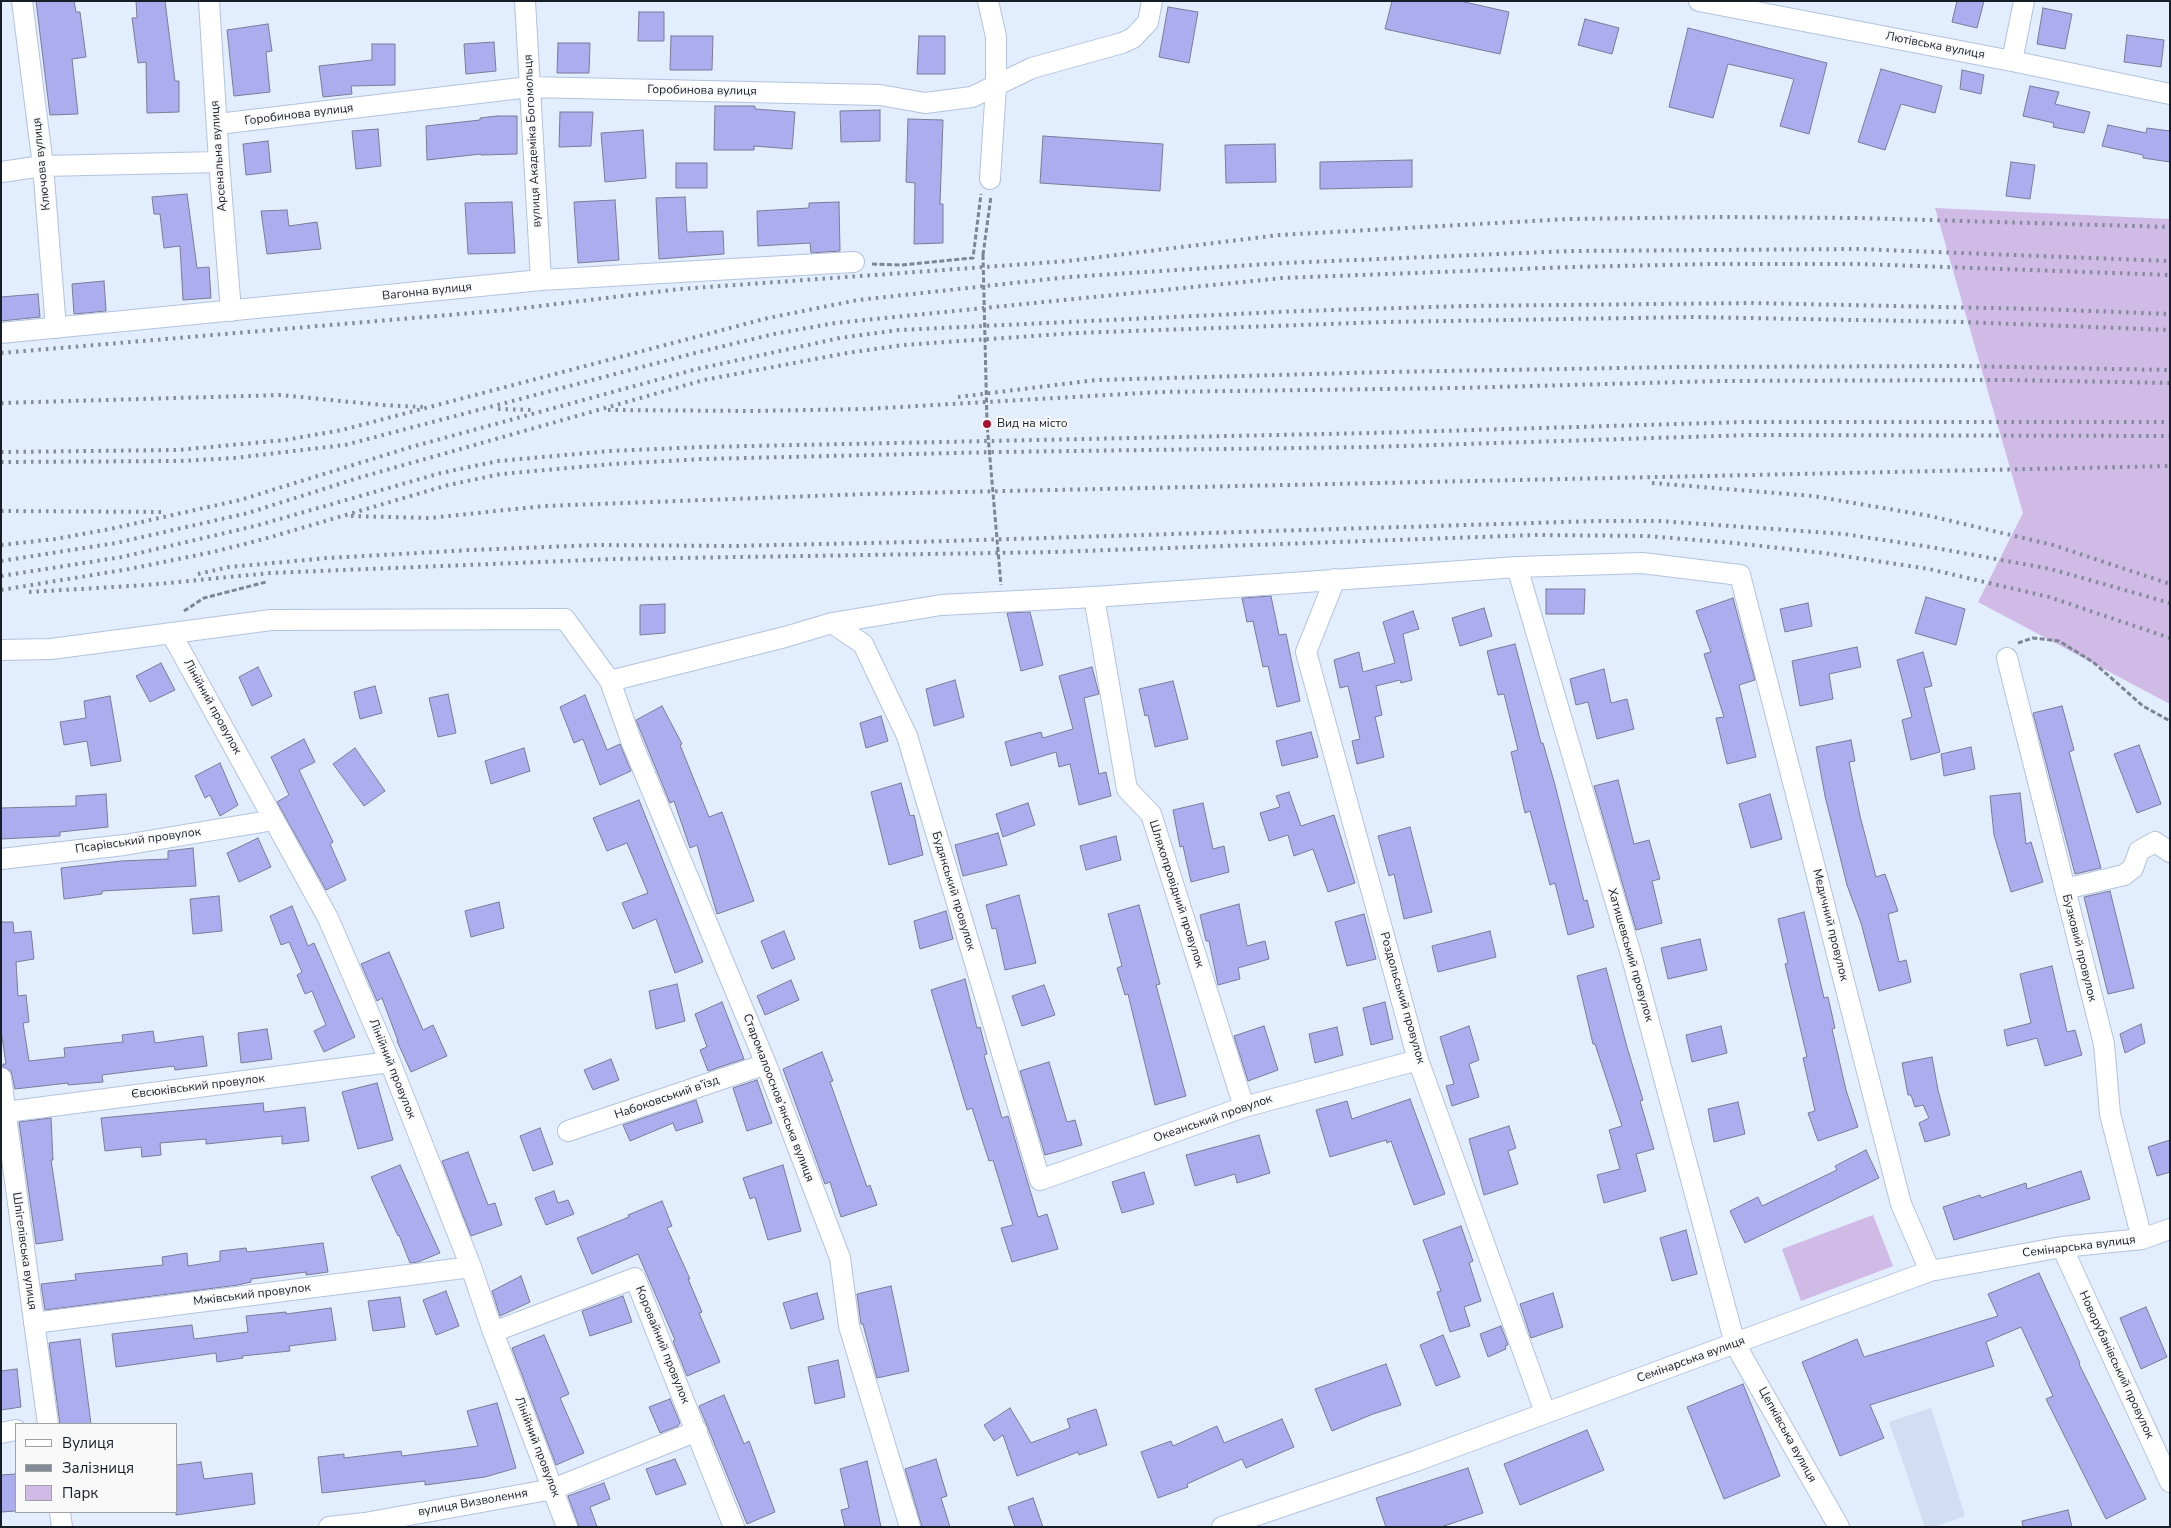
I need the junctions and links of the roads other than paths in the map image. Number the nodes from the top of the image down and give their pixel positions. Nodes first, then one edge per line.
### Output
1 (22, 1) edge
2 (209, 1) edge
3 (525, 1) edge
4 (988, 1) edge
5 (1152, 1) edge
6 (1699, 1) edge
7 (2024, 1) edge
8 (2012, 60) junction
9 (996, 86) junction
10 (529, 87) junction
11 (2170, 94) edge
12 (218, 124) junction
13 (219, 162) junction
14 (44, 166) junction
15 (1, 172) edge
16 (991, 187) road end
17 (854, 262) road end
18 (541, 280) junction
19 (231, 311) junction
20 (56, 328) junction
21 (1, 333) edge
22 (1517, 568) junction
23 (1335, 579) junction
24 (1094, 597) junction
25 (832, 622) junction
26 (171, 633) junction
27 (1, 650) edge
28 (2007, 658) road end
29 (610, 681) junction
30 (274, 820) junction
31 (2170, 852) edge
32 (1, 859) edge
33 (2065, 889) junction
34 (1418, 1060) junction
35 (390, 1062) junction
36 (766, 1064) junction
37 (1, 1078) edge
38 (1244, 1107) junction
39 (6, 1112) junction
40 (568, 1131) dead end
41 (1040, 1180) joint
42 (2170, 1228) edge
43 (2142, 1239) junction
44 (2062, 1247) junction
45 (470, 1267) junction
46 (1930, 1271) junction
47 (34, 1324) junction
48 (493, 1332) junction
49 (1735, 1344) junction
50 (1545, 1412) junction
51 (48, 1423) edge
52 (15, 1430) edge
53 (697, 1431) junction
54 (1, 1433) edge
55 (2170, 1482) edge
56 (553, 1489) junction
57 (60, 1513) edge
58 (62, 1527) edge
59 (329, 1527) edge
60 (567, 1527) edge
61 (734, 1527) edge
62 (910, 1527) edge
63 (1222, 1527) edge
64 (1838, 1527) edge

1 - 14 street, Ключова вулиця
2 - 12 street, Арсенальна вулиця
3 - 10 street, вулиця Академіка Богомольця
4 - 9 street
5 - 9 street, Горобинова вулиця
6 - 8 street, Лютівська вулиця
7 - 8 street
8 - 11 street, Лютівська вулиця
9 - 10 street, Горобинова вулиця
9 - 16 street
10 - 12 street, Горобинова вулиця
10 - 18 street, вулиця Академіка Богомольця
12 - 13 street, Арсенальна вулиця
13 - 14 street
13 - 19 street, Арсенальна вулиця
14 - 15 street
14 - 20 street, Ключова вулиця
17 - 18 street, Вагонна вулиця
18 - 19 street, Вагонна вулиця
19 - 20 street, Вагонна вулиця
20 - 21 street, Вагонна вулиця
22 - 23 street
22 - 46 street, Медичний провулок
22 - 49 street, Хатишевський провулок
23 - 24 street
23 - 34 street, Роздольський провулок
24 - 25 street
24 - 38 street, Шляхопровідний провулок
25 - 29 street
25 - 41 street, Будянський провулок
26 - 27 street
26 - 29 street, Старомалооснов’янська вулиця
26 - 30 street, Лінійний провулок
28 - 33 street, Бузковий провулок
29 - 36 street, Старомалооснов’янська вулиця
30 - 32 street, Псарівський провулок
30 - 35 street, Лінійний провулок
31 - 33 street
33 - 43 street, Бузковий провулок
34 - 38 street, Океанський провулок
34 - 50 street, Роздольський провулок
35 - 39 street, Євсюківський провулок
35 - 45 street, Лінійний провулок
36 - 40 street, Набоковський в’їзд
36 - 62 street, Старомалооснов’янська вулиця
37 - 39 street, Шпігелівська вулиця
38 - 41 street, Океанський провулок
39 - 47 street, Шпігелівська вулиця
42 - 43 street, Семінарська вулиця
43 - 44 street, Семінарська вулиця
44 - 46 street, Семінарська вулиця
44 - 55 street, Новорубанівський провулок
45 - 47 street, Мжівський провулок
45 - 48 street, Лінійний провулок
46 - 49 street, Семінарська вулиця
47 - 51 street, Шпігелівська вулиця
48 - 53 street, Коровайний провулок
48 - 56 street, Лінійний провулок
49 - 50 street, Семінарська вулиця
49 - 64 street, Цепківська вулиця
50 - 63 street, Семінарська вулиця
52 - 54 street
53 - 56 street, вулиця Визволення
53 - 61 street, Коровайний провулок
56 - 59 street, вулиця Визволення
56 - 60 street, Лінійний провулок
57 - 58 street

